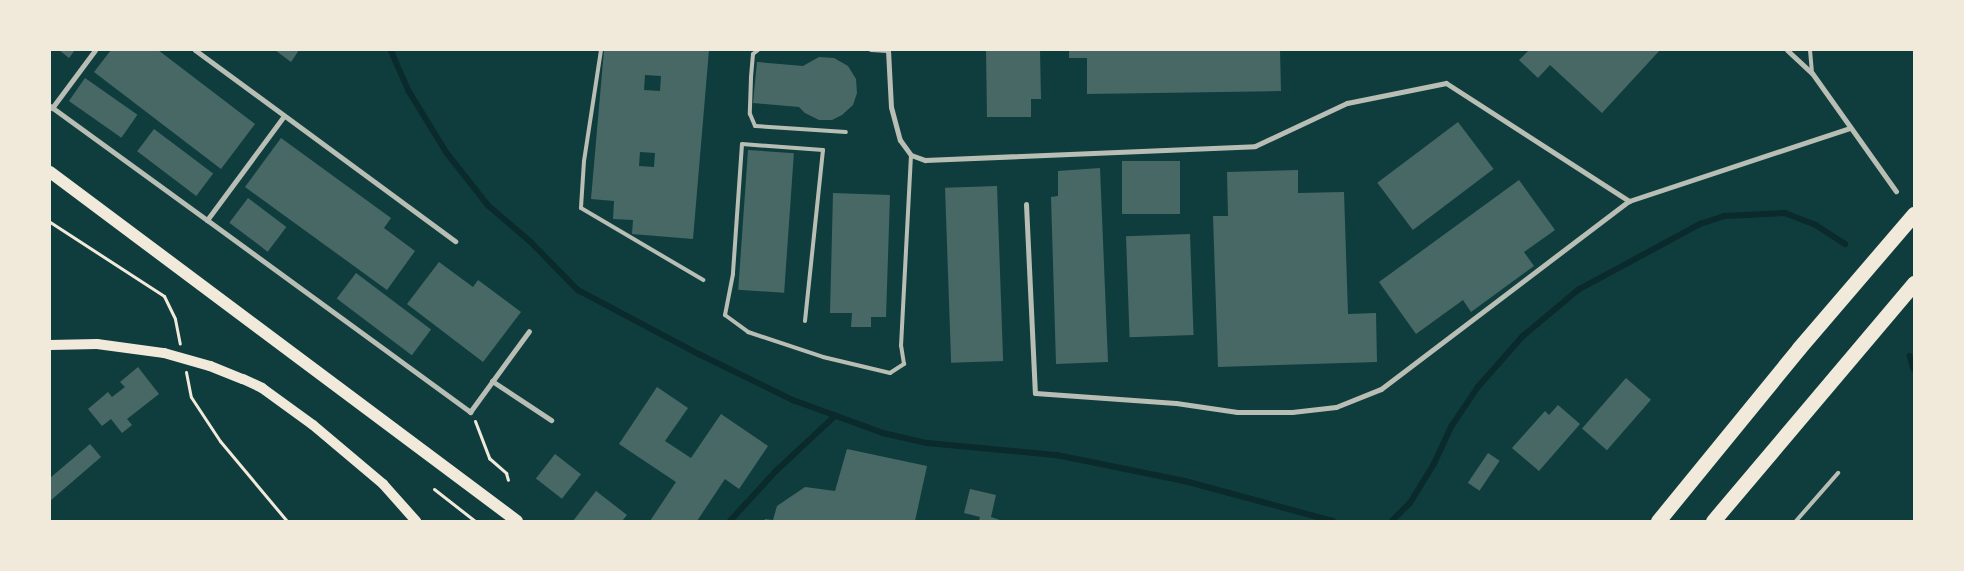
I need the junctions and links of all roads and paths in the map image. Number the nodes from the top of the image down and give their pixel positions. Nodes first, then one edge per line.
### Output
1 (95, 50) edge
2 (195, 50) edge
3 (601, 50) edge
4 (758, 50) edge
5 (871, 50) edge
6 (888, 50) edge
7 (1787, 50) edge
8 (1810, 50) edge
9 (1812, 73) junction
10 (51, 107) edge
11 (284, 116) junction
12 (1850, 128) junction
13 (846, 132) dead end
14 (910, 156) junction
15 (50, 172) edge
16 (1896, 191) dead end
17 (1628, 200) junction
18 (1026, 204) dead end
19 (1914, 214) edge
20 (207, 220) junction
21 (50, 222) edge
22 (455, 241) dead end
23 (703, 280) dead end
24 (1914, 283) edge
25 (805, 321) dead end
26 (529, 331) dead end
27 (50, 345) edge
28 (181, 348) dead end
29 (185, 368) dead end
30 (492, 381) junction
31 (470, 412) junction
32 (551, 420) dead end
33 (1838, 472) dead end
34 (508, 480) dead end
35 (434, 489) dead end
36 (287, 521) edge
37 (416, 521) edge
38 (475, 521) edge
39 (517, 521) edge
40 (1658, 521) edge
41 (1713, 521) edge
42 (1796, 521) edge

1 - 10 street
2 - 11 street
3 - 23 lane
4 - 13 lane
5 - 6 lane
6 - 14 street
7 - 9 street
8 - 9 lane
9 - 12 street
10 - 20 street
11 - 20 street
11 - 22 street
12 - 16 street
12 - 17 street
14 - 17 street
14 - 25 lane
15 - 39 main road
17 - 18 street
19 - 40 highway
20 - 31 street
21 - 28 path
24 - 41 highway
26 - 30 street
27 - 37 main road
29 - 36 path
30 - 31 street
30 - 32 street
31 - 34 path
33 - 42 lane
35 - 38 path

